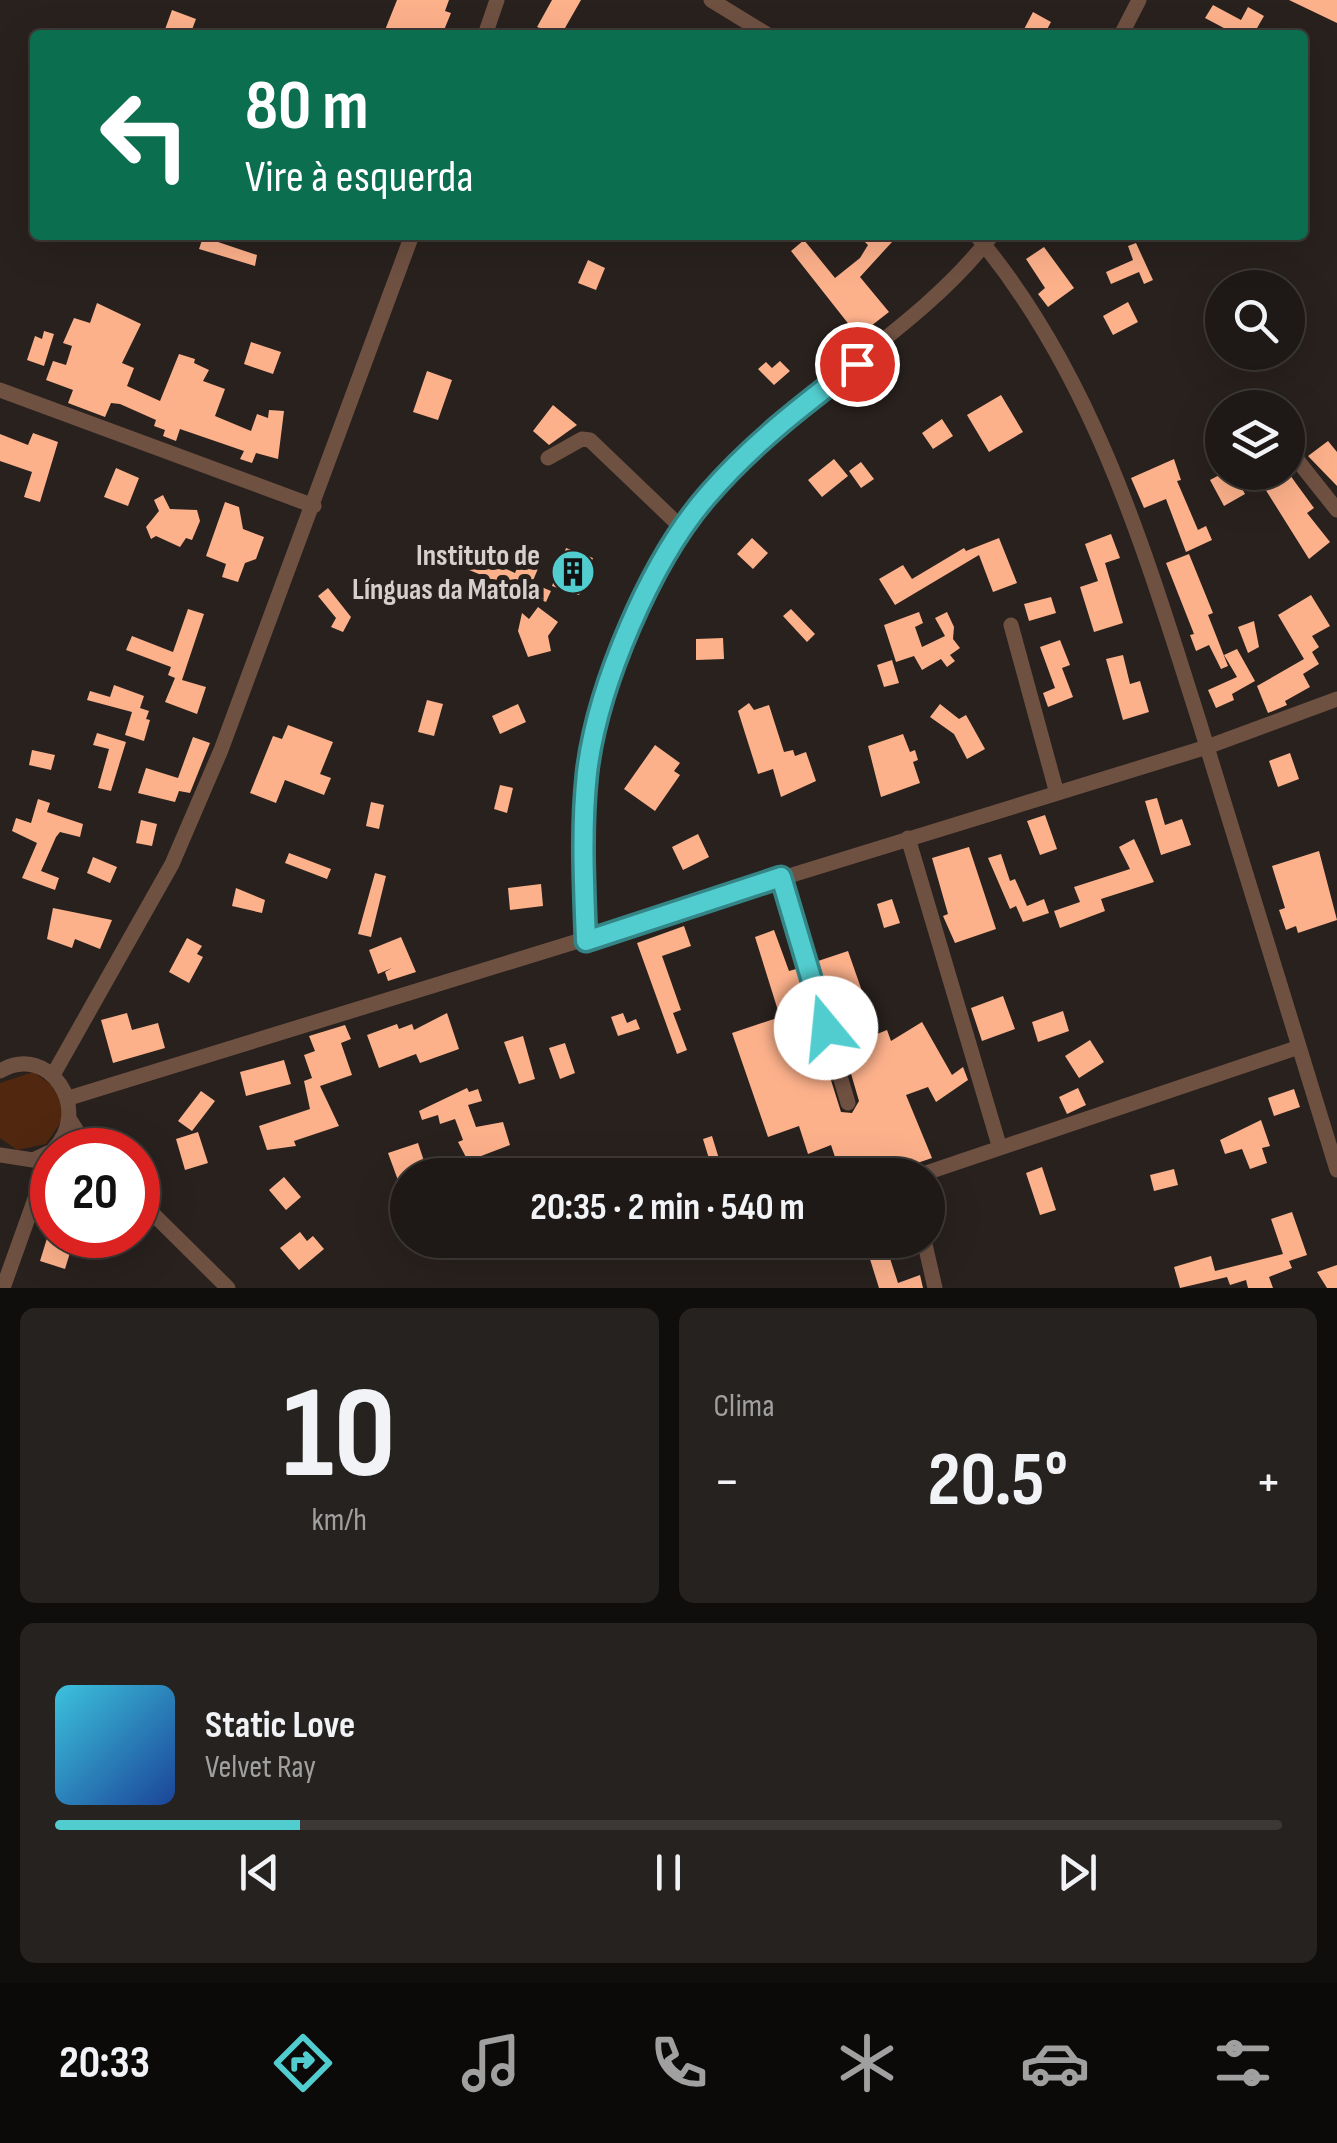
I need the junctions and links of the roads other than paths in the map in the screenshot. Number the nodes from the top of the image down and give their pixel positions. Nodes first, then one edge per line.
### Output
1 (497, 0) edge
2 (711, 0) edge
3 (1139, 0) edge
4 (486, 30) edge
5 (760, 30) edge
6 (1124, 30) edge
7 (410, 240) edge
8 (982, 240) edge
9 (985, 240) edge
10 (0, 390) edge
11 (548, 458) dead end
12 (1305, 470) edge
13 (314, 506) junction
14 (1337, 510) edge
15 (684, 530) junction
16 (1011, 625) dead end
17 (1337, 699) edge
18 (1207, 747) junction
19 (1056, 790) junction
20 (908, 838) junction
21 (781, 877) junction
22 (586, 941) junction
23 (1299, 1047) junction
24 (0, 1071) edge
25 (53, 1075) junction
26 (69, 1098) junction
27 (848, 1104) dead end
28 (70, 1120) junction
29 (65, 1128) edge
30 (75, 1128) edge
31 (999, 1146) junction
32 (0, 1155) edge
33 (30, 1159) edge
34 (945, 1166) edge
35 (1337, 1170) edge
36 (30, 1213) edge
37 (160, 1221) edge
38 (928, 1258) edge
39 (3, 1288) edge
40 (228, 1288) edge
41 (935, 1288) edge

1 - 4 street
2 - 5 street
3 - 6 street
7 - 13 street
8 - 15 street
9 - 18 street
10 - 13 street
11 - 15 street
12 - 14 street
13 - 25 street
15 - 22 street
16 - 19 street
17 - 18 street
18 - 19 street
18 - 23 street
19 - 20 street
20 - 21 street
20 - 31 street
21 - 22 street
21 - 27 street
22 - 26 street
23 - 31 street
23 - 35 street
24 - 25 street
25 - 26 street
26 - 28 street
28 - 29 street
28 - 30 street
31 - 34 street
32 - 33 street
36 - 39 street
37 - 40 street
38 - 41 street

